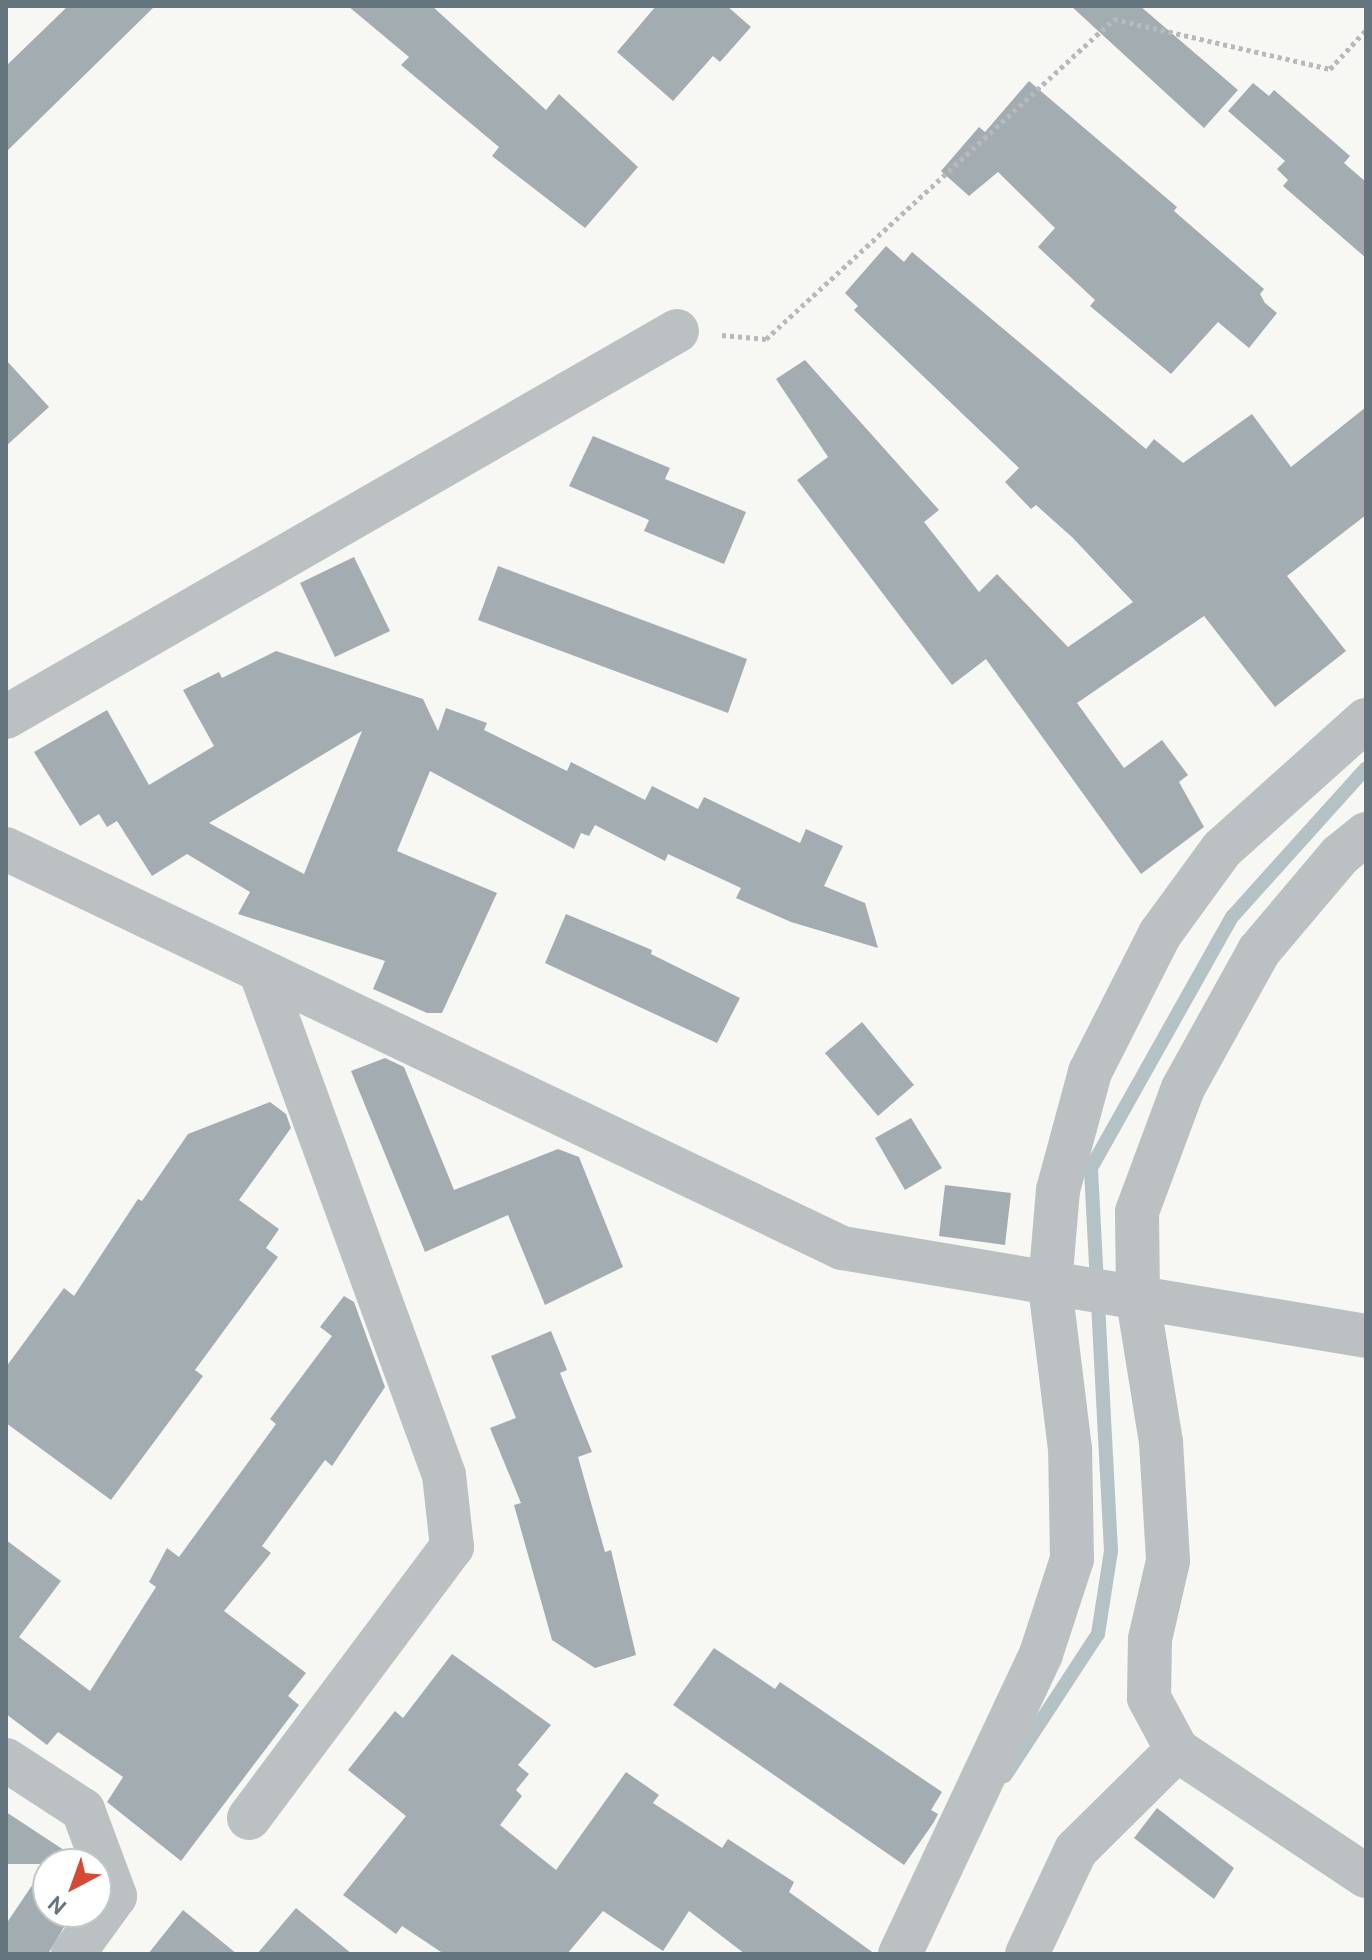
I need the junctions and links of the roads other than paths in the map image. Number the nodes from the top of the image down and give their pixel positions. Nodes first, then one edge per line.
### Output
1 (677, 331) road end
2 (6, 717) edge
3 (1366, 720) edge
4 (1366, 834) edge
5 (6, 849) edge
6 (261, 973) junction
7 (1050, 1285) junction
8 (1138, 1300) junction
9 (1366, 1336) edge
10 (1177, 1750) junction
11 (6, 1760) edge
12 (249, 1818) dead end
13 (1366, 1876) edge
14 (73, 1954) edge
15 (900, 1954) edge
16 (1027, 1954) edge

1 - 2 street
3 - 7 street
4 - 8 street
5 - 6 street
6 - 7 street
6 - 12 street
7 - 8 street
7 - 15 street
8 - 9 street
8 - 10 street
10 - 13 street
10 - 16 street
11 - 14 street

